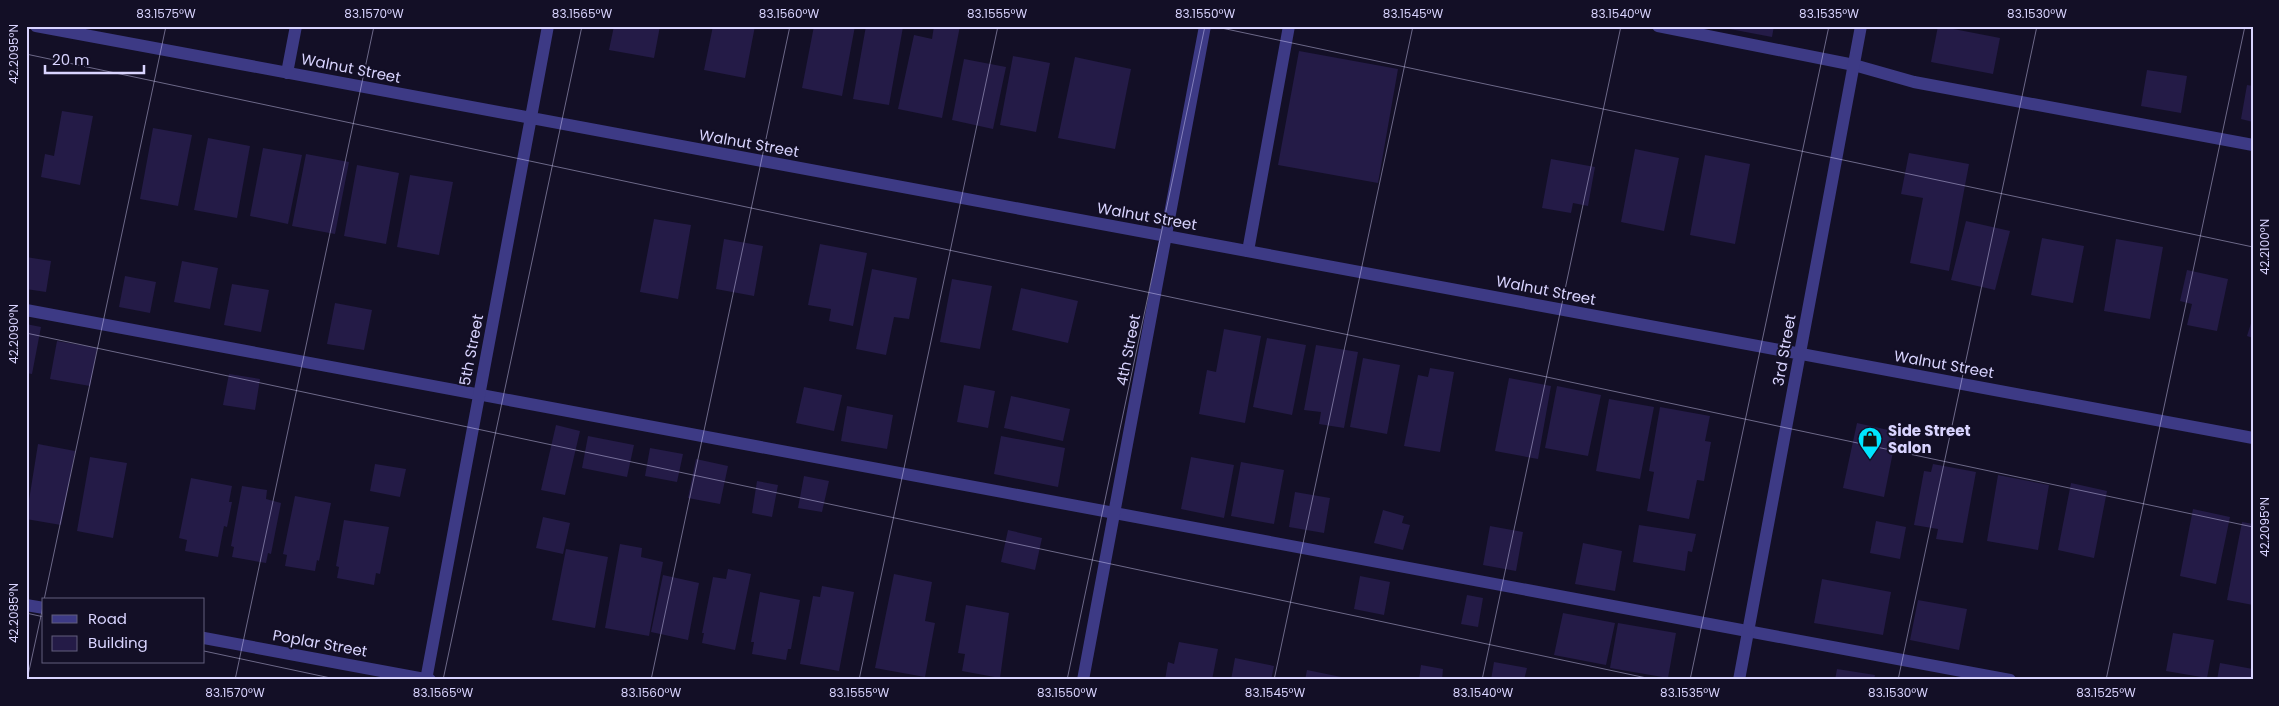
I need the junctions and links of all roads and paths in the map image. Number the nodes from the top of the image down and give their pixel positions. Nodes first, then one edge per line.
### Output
1 (36, 26) edge
2 (296, 26) edge
3 (548, 26) edge
4 (1205, 26) edge
5 (1289, 26) edge
6 (1658, 26) edge
7 (1861, 26) edge
8 (1854, 65) junction
9 (287, 73) junction
10 (531, 119) junction
11 (2253, 145) edge
12 (1166, 236) junction
13 (1248, 252) junction
14 (26, 310) edge
15 (1800, 354) junction
16 (479, 396) junction
17 (2253, 438) edge
18 (1114, 513) junction
19 (26, 605) edge
20 (42, 608) edge
21 (1748, 632) junction
22 (205, 638) edge
23 (428, 680) edge
24 (1083, 680) edge
25 (1739, 680) edge
26 (2010, 680) edge

1 - 9 street, Walnut Street
2 - 9 street
3 - 10 street, 5th Street
4 - 12 street, 4th Street
5 - 13 street
6 - 8 street
7 - 8 street, 3rd Street
8 - 11 street
8 - 15 street, 3rd Street
9 - 10 street, Walnut Street
10 - 12 street, Walnut Street
10 - 16 street, 5th Street
12 - 13 street, Walnut Street
12 - 18 street, 4th Street
13 - 15 street, Walnut Street
14 - 16 street
15 - 17 street, Walnut Street
15 - 21 street, 3rd Street
16 - 18 street
16 - 23 street, 5th Street
18 - 21 street
18 - 24 street, 4th Street
19 - 20 street
21 - 25 street, 3rd Street
21 - 26 street
22 - 23 street, Poplar Street

